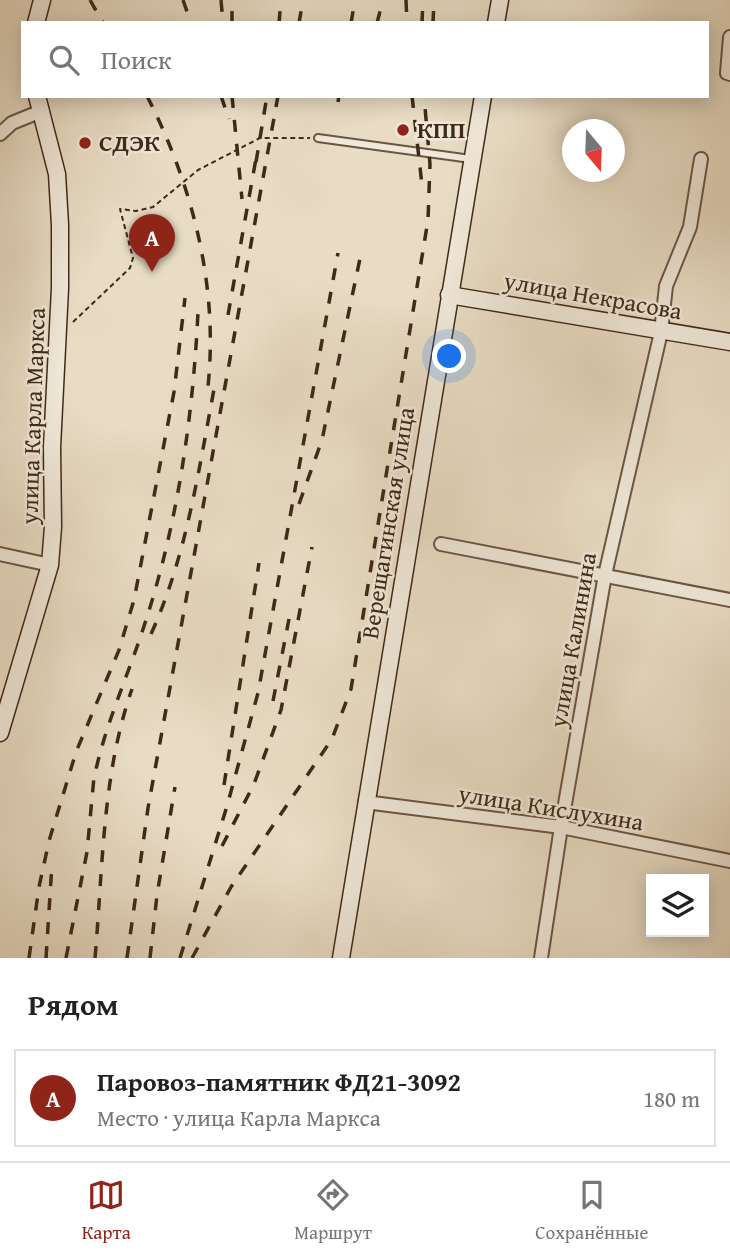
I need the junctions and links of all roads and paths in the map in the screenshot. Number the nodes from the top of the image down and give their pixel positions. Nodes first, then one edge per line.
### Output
1 (42, 0) edge
2 (500, 0) edge
3 (37, 21) edge
4 (496, 21) edge
5 (730, 37) edge
6 (728, 74) edge
7 (483, 98) edge
8 (38, 104) edge
9 (0, 134) edge
10 (318, 138) joint
11 (471, 159) junction
12 (701, 159) dead end
13 (449, 295) junction
14 (58, 331) junction
15 (661, 332) junction
16 (730, 342) edge
17 (441, 544) dead end
18 (0, 554) edge
19 (50, 565) junction
20 (605, 575) junction
21 (730, 600) edge
22 (0, 733) edge
23 (365, 802) junction
24 (561, 827) junction
25 (730, 861) edge
26 (341, 958) edge
27 (541, 958) edge

1 - 3 main road
2 - 4 main road
5 - 6 street
7 - 11 main road, Верещагинская улица
8 - 9 street
8 - 14 main road, улица Карла Маркса
10 - 11 lane
10 - 14 path
11 - 13 main road, Верещагинская улица
12 - 15 street, улица Калинина
13 - 15 main road, улица Некрасова
13 - 23 main road, Верещагинская улица
14 - 19 main road, улица Карла Маркса
15 - 16 main road, улица Некрасова
15 - 20 street, улица Калинина
17 - 20 street
18 - 19 street
19 - 22 main road, улица Карла Маркса
20 - 21 street
20 - 24 street, улица Калинина
23 - 24 street, улица Кислухина
23 - 26 main road, Верещагинская улица
24 - 25 street, улица Кислухина
24 - 27 street, улица Калинина

